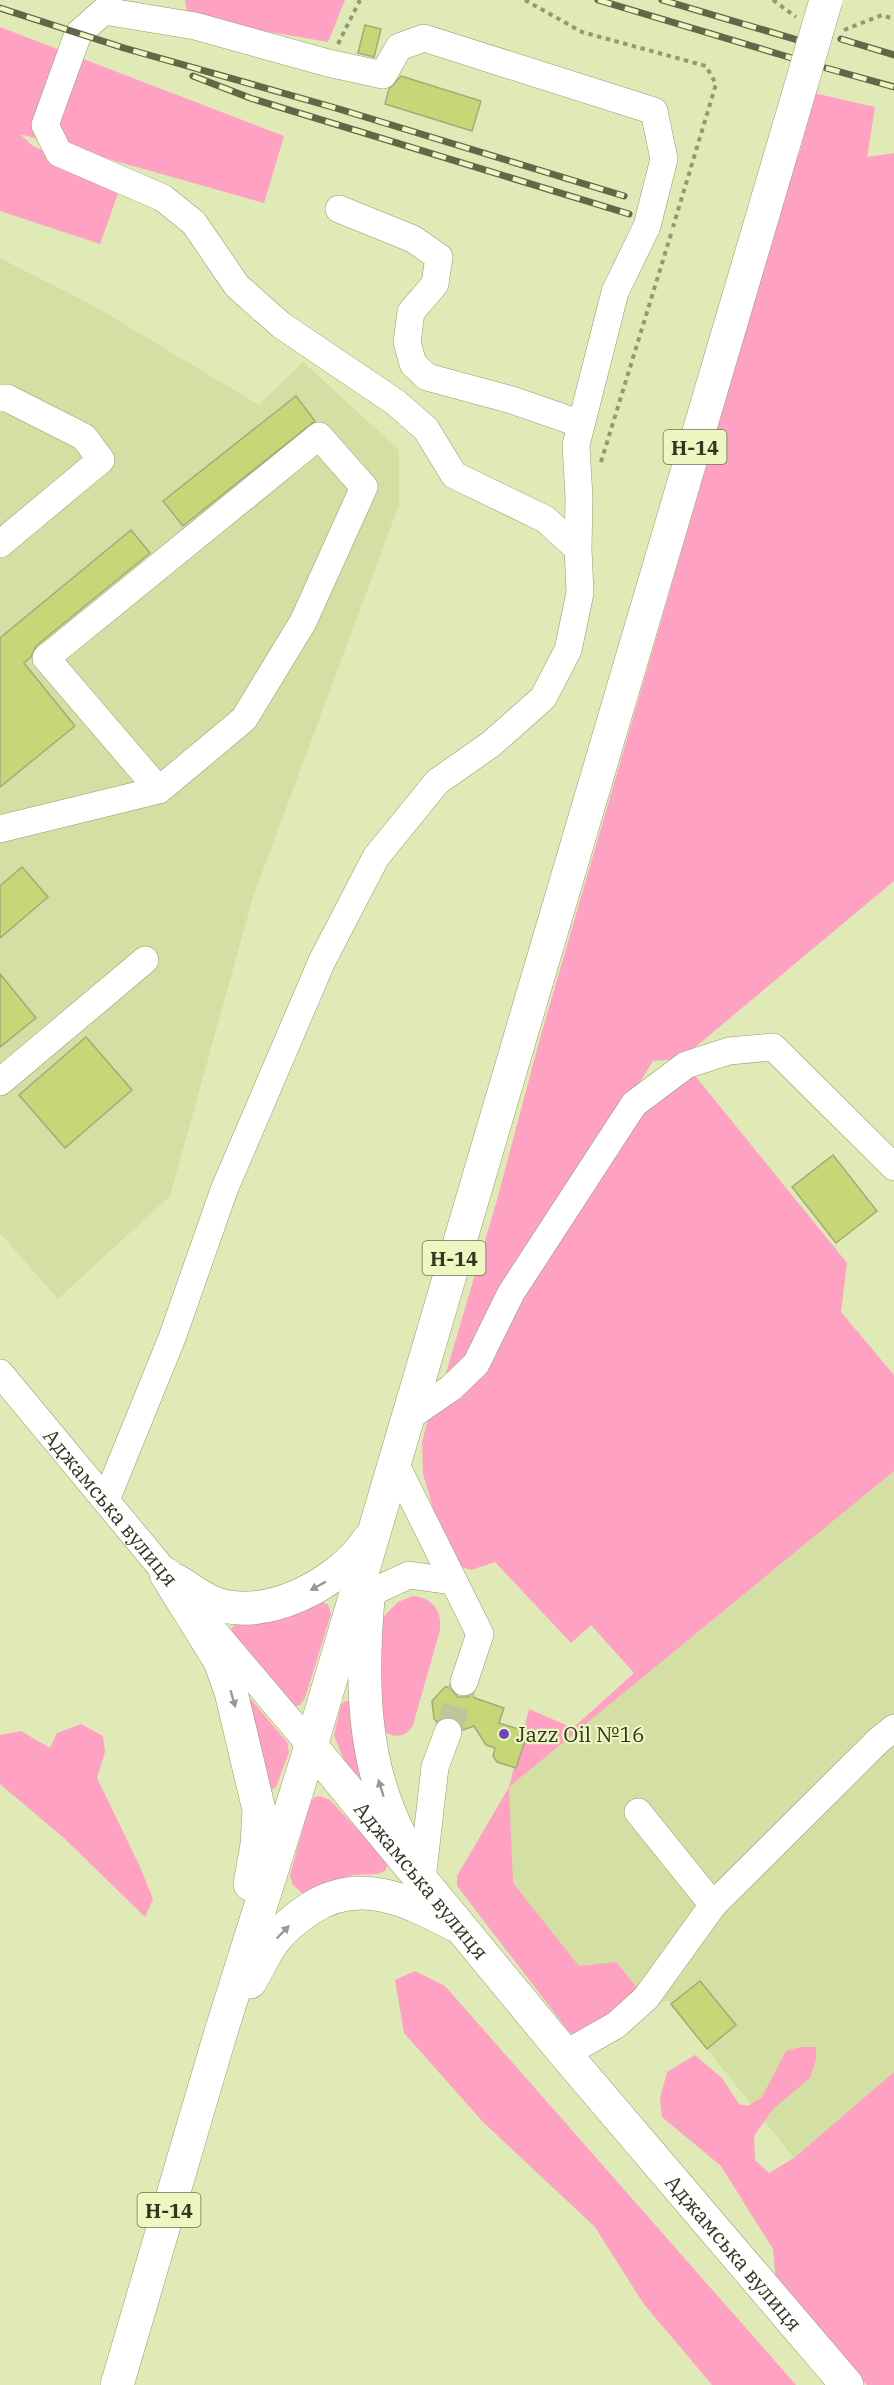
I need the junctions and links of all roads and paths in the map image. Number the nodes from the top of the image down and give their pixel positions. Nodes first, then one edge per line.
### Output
1 (360, 0) edge
2 (826, 0) edge
3 (328, 63) junction
4 (339, 209) dead end
5 (0, 398) edge
6 (581, 424) junction
7 (0, 544) edge
8 (578, 549) junction
9 (159, 790) junction
10 (0, 829) edge
11 (145, 960) dead end
12 (0, 1082) edge
13 (894, 1167) edge
14 (0, 1373) edge
15 (406, 1419) junction
16 (394, 1461) junction
17 (106, 1500) junction
18 (374, 1531) junction
19 (166, 1574) junction
20 (452, 1581) junction
21 (368, 1594) junction
22 (464, 1682) tunnel mouth
23 (894, 1728) edge
24 (448, 1732) tunnel mouth
25 (311, 1746) junction
26 (638, 1812) dead end
27 (422, 1880) junction
28 (713, 1905) junction
29 (462, 1929) junction
30 (220, 2035) junction
31 (565, 2054) junction
32 (117, 2385) edge
33 (847, 2385) edge

1 - 3 path
2 - 15 main road, Н-14, bridge
3 - 6 street
3 - 8 street
4 - 6 street
5 - 7 street
6 - 8 street
8 - 17 street
9 - 9 street
9 - 10 street
11 - 12 street
13 - 15 street
14 - 17 street, Аджамська вулиця
15 - 16 main road, Н-14
16 - 18 main road, Н-14
16 - 20 street
17 - 19 street, Аджамська вулиця
18 -> 19 main road
18 - 21 main road
18 - 25 main road, Н-14
19 - 25 street, Аджамська вулиця
19 -> 30 main road
20 - 21 street
20 - 22 street
27 -> 21 main road
23 - 28 street
24 - 27 street
25 - 27 main road, Аджамська вулиця
25 - 30 main road, Н-14
26 - 28 street
27 - 29 main road, Аджамська вулиця
28 - 31 street
30 -> 29 main road
29 - 31 main road, Аджамська вулиця
30 - 32 main road, Н-14
31 - 33 main road, Аджамська вулиця

